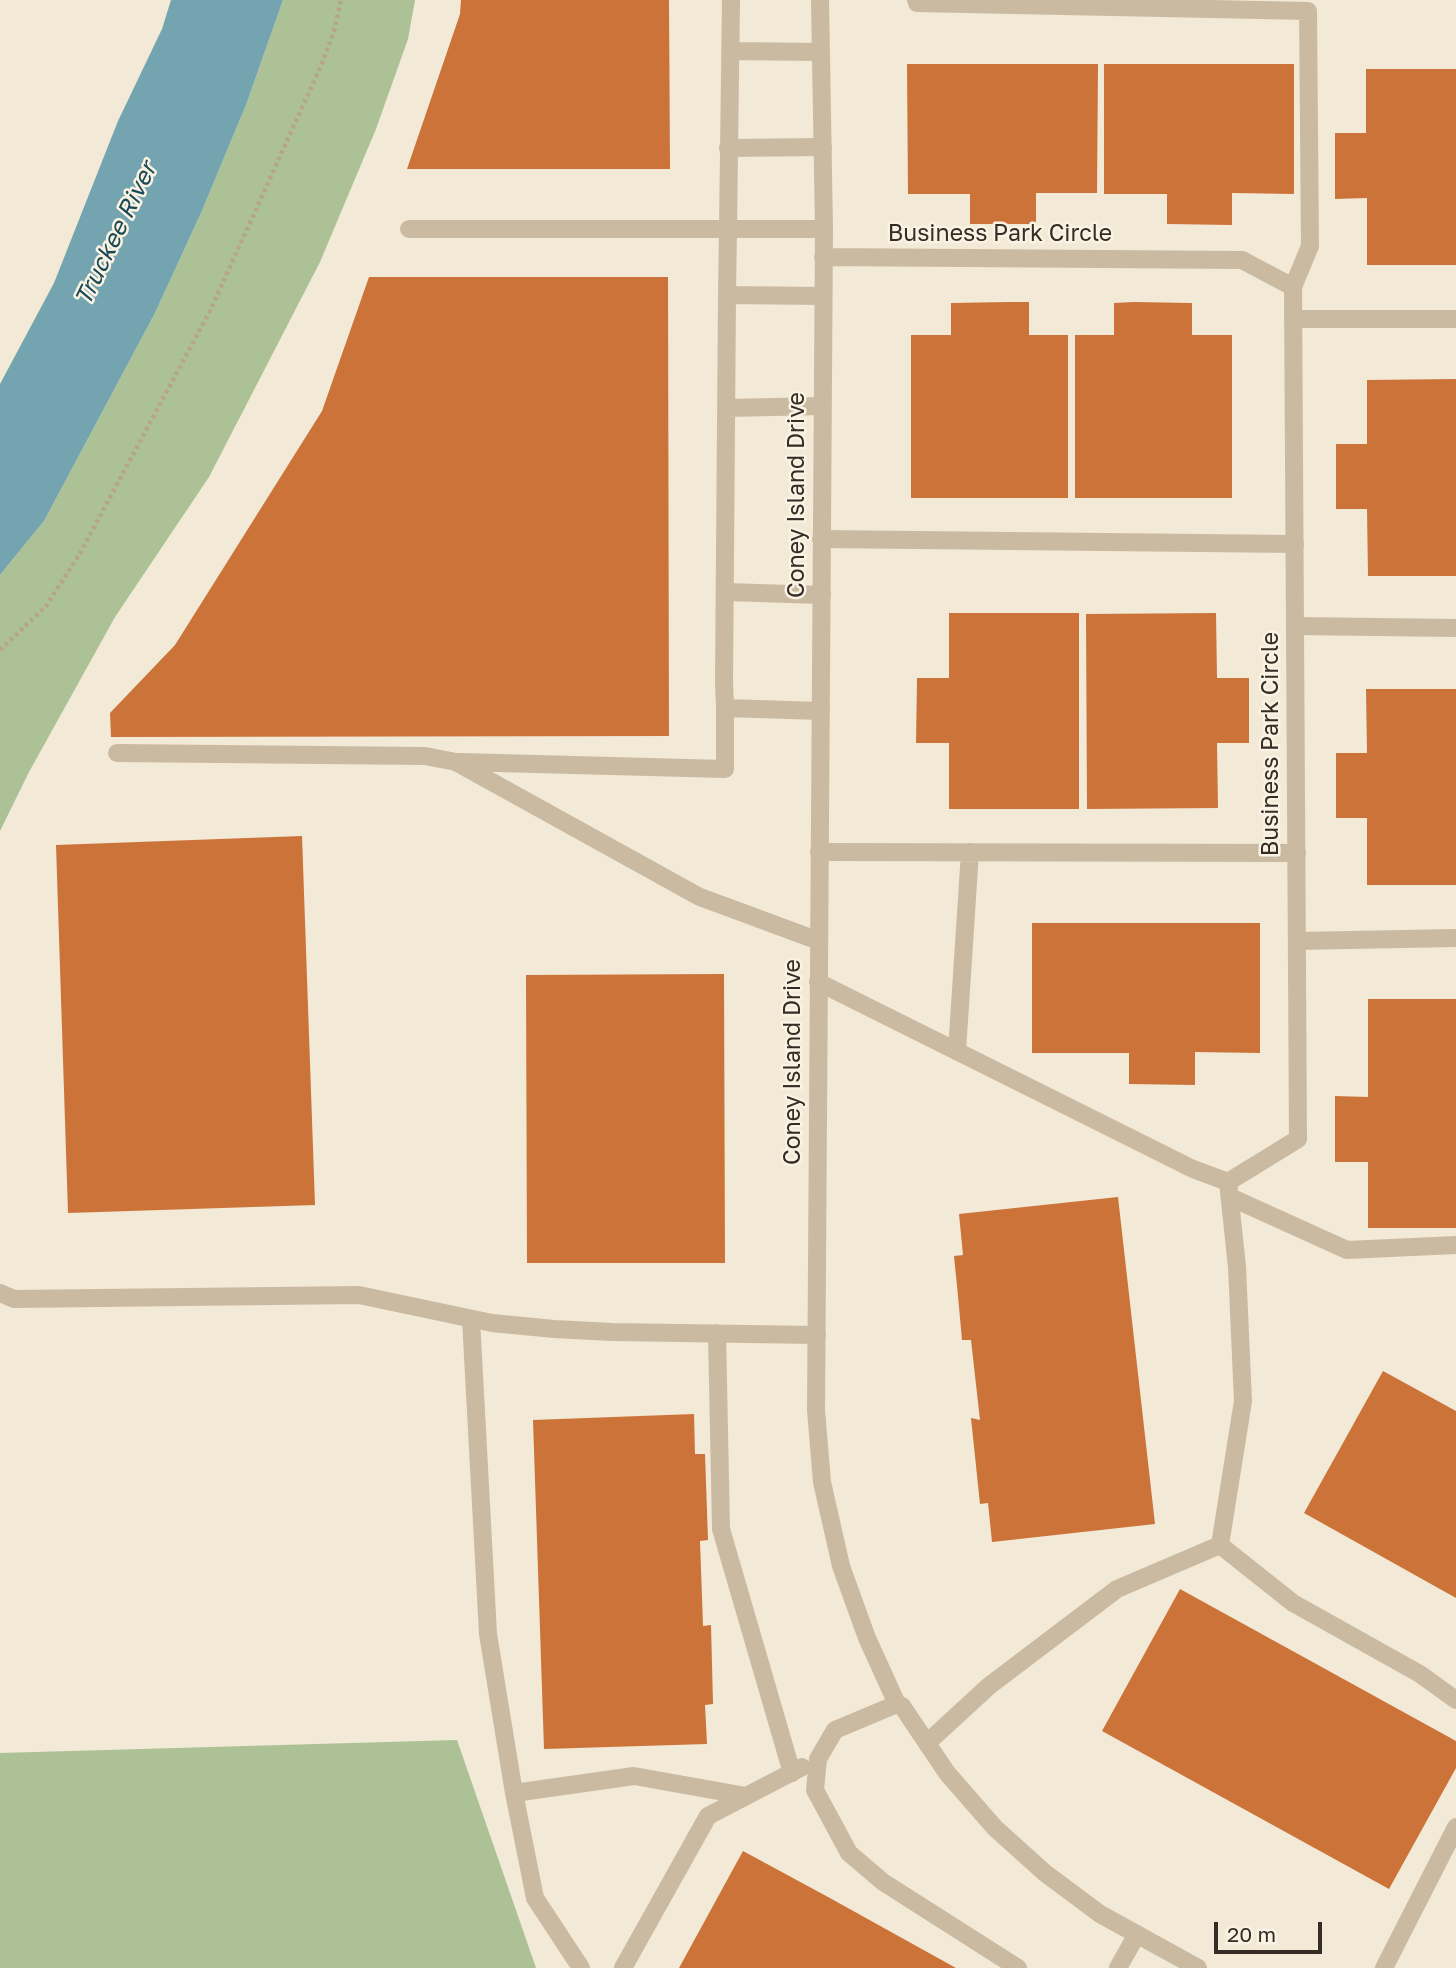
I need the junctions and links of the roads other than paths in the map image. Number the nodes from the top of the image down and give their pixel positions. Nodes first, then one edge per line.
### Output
1 (731, 0) edge
2 (820, 0) edge
3 (916, 0) edge
4 (731, 51) junction
5 (820, 52) junction
6 (823, 147) junction
7 (729, 148) junction
8 (409, 229) dead end
9 (728, 229) junction
10 (824, 229) junction
11 (823, 257) junction
12 (1293, 287) junction
13 (727, 295) junction
14 (823, 296) junction
15 (1293, 319) junction
16 (1456, 319) edge
17 (822, 406) junction
18 (727, 408) junction
19 (821, 539) junction
20 (1295, 544) junction
21 (726, 592) junction
22 (822, 595) junction
23 (1295, 626) junction
24 (1456, 628) edge
25 (725, 708) junction
26 (821, 711) junction
27 (117, 753) dead end
28 (456, 762) junction
29 (819, 852) junction
30 (970, 852) junction
31 (1297, 853) junction
32 (1456, 938) edge
33 (819, 941) junction
34 (1297, 941) junction
35 (818, 982) junction
36 (957, 1051) junction
37 (1229, 1189) junction
38 (1456, 1245) edge
39 (0, 1293) edge
40 (471, 1319) junction
41 (717, 1333) junction
42 (817, 1335) junction
43 (1220, 1545) junction
44 (1456, 1700) edge
45 (897, 1704) junction
46 (927, 1743) junction
47 (818, 1759) junction
48 (792, 1773) junction
49 (514, 1793) junction
50 (746, 1797) junction
51 (1456, 1827) edge
52 (1137, 1934) junction
53 (581, 1968) edge
54 (623, 1968) edge
55 (1018, 1968) edge
56 (1118, 1968) edge
57 (1198, 1968) edge
58 (1384, 1968) edge

1 - 4 street
2 - 5 street, Coney Island Drive
3 - 12 street
4 - 5 street
4 - 7 street
5 - 6 street, Coney Island Drive
6 - 7 street
6 - 10 street, Coney Island Drive
7 - 9 street
8 - 9 street
9 - 10 street
9 - 13 street
10 - 11 street, Coney Island Drive
11 - 12 street, Business Park Circle
11 - 14 street, Coney Island Drive
12 - 15 street, Business Park Circle
13 - 14 street
13 - 18 street
14 - 17 street, Coney Island Drive
15 - 16 street
15 - 20 street, Business Park Circle
17 - 18 street
17 - 19 street, Coney Island Drive
18 - 21 street
19 - 20 street
19 - 22 street, Coney Island Drive
20 - 23 street, Business Park Circle
21 - 22 street
21 - 25 street
22 - 26 street, Coney Island Drive
23 - 24 street
23 - 31 street, Business Park Circle
25 - 26 street
25 - 28 street
26 - 29 street, Coney Island Drive
27 - 28 street
28 - 33 street
29 - 30 street
29 - 33 street, Coney Island Drive
30 - 31 street
30 - 36 street
31 - 34 street, Business Park Circle
32 - 34 street
33 - 35 street, Coney Island Drive
34 - 37 street, Business Park Circle
35 - 36 street
35 - 42 street, Coney Island Drive
36 - 37 street
37 - 38 street
37 - 43 street
39 - 40 street
40 - 41 street
40 - 49 street
41 - 42 street
41 - 48 street
42 - 45 street, Coney Island Drive
43 - 44 street
43 - 46 street
45 - 46 street, Coney Island Drive
45 - 47 street
46 - 52 street, Coney Island Drive
47 - 48 street
47 - 55 street
48 - 50 street
49 - 50 street
49 - 53 street
50 - 54 street
51 - 58 street
52 - 56 street
52 - 57 street, Coney Island Drive

